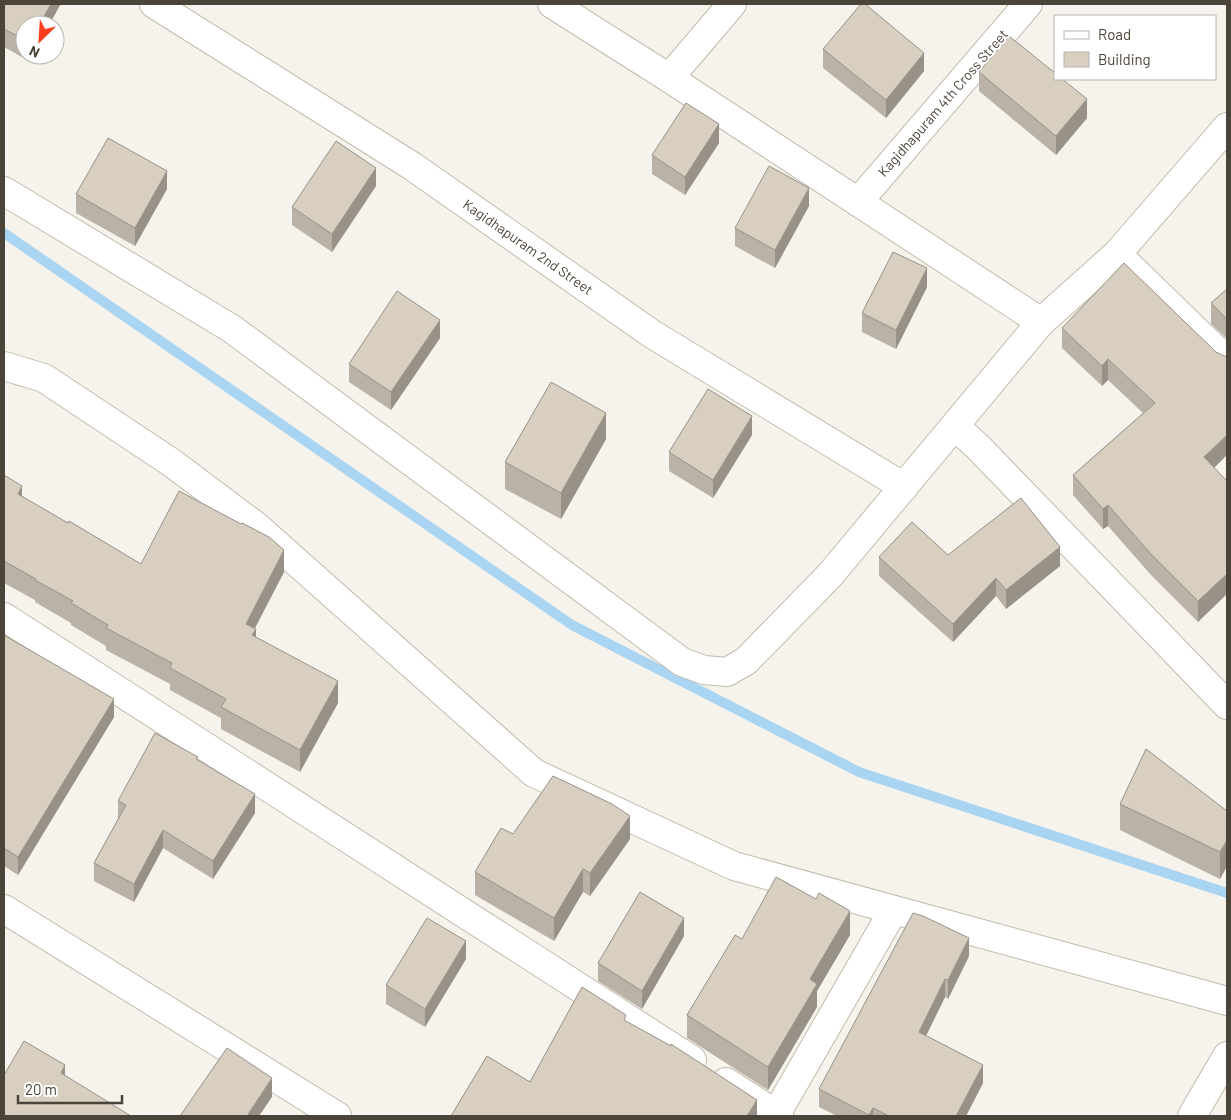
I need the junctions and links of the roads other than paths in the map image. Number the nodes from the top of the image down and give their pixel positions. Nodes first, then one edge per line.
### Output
1 (154, 4) edge
2 (552, 4) edge
3 (732, 4) edge
4 (1028, 4) edge
5 (669, 78) junction
6 (1227, 127) edge
7 (4, 191) edge
8 (858, 202) junction
9 (1117, 254) junction
10 (1041, 322) junction
11 (1227, 362) edge
12 (4, 366) edge
13 (955, 426) junction
14 (904, 487) junction
15 (4, 617) edge
16 (1227, 704) edge
17 (4, 909) edge
18 (892, 911) junction
19 (1227, 1001) edge
20 (1227, 1056) edge
21 (337, 1116) edge
22 (777, 1116) edge
23 (1192, 1116) edge

1 - 14 street, Kagidhapuram 2nd Street
2 - 5 street
3 - 5 street
4 - 8 street, Kagidhapuram 4th Cross Street
5 - 8 street
6 - 9 street
7 - 14 street
8 - 10 street
9 - 10 street
9 - 11 street
10 - 13 street
12 - 18 street
13 - 14 street
13 - 16 street
15 - 22 street
17 - 21 street
18 - 19 street
18 - 22 street
20 - 23 street

